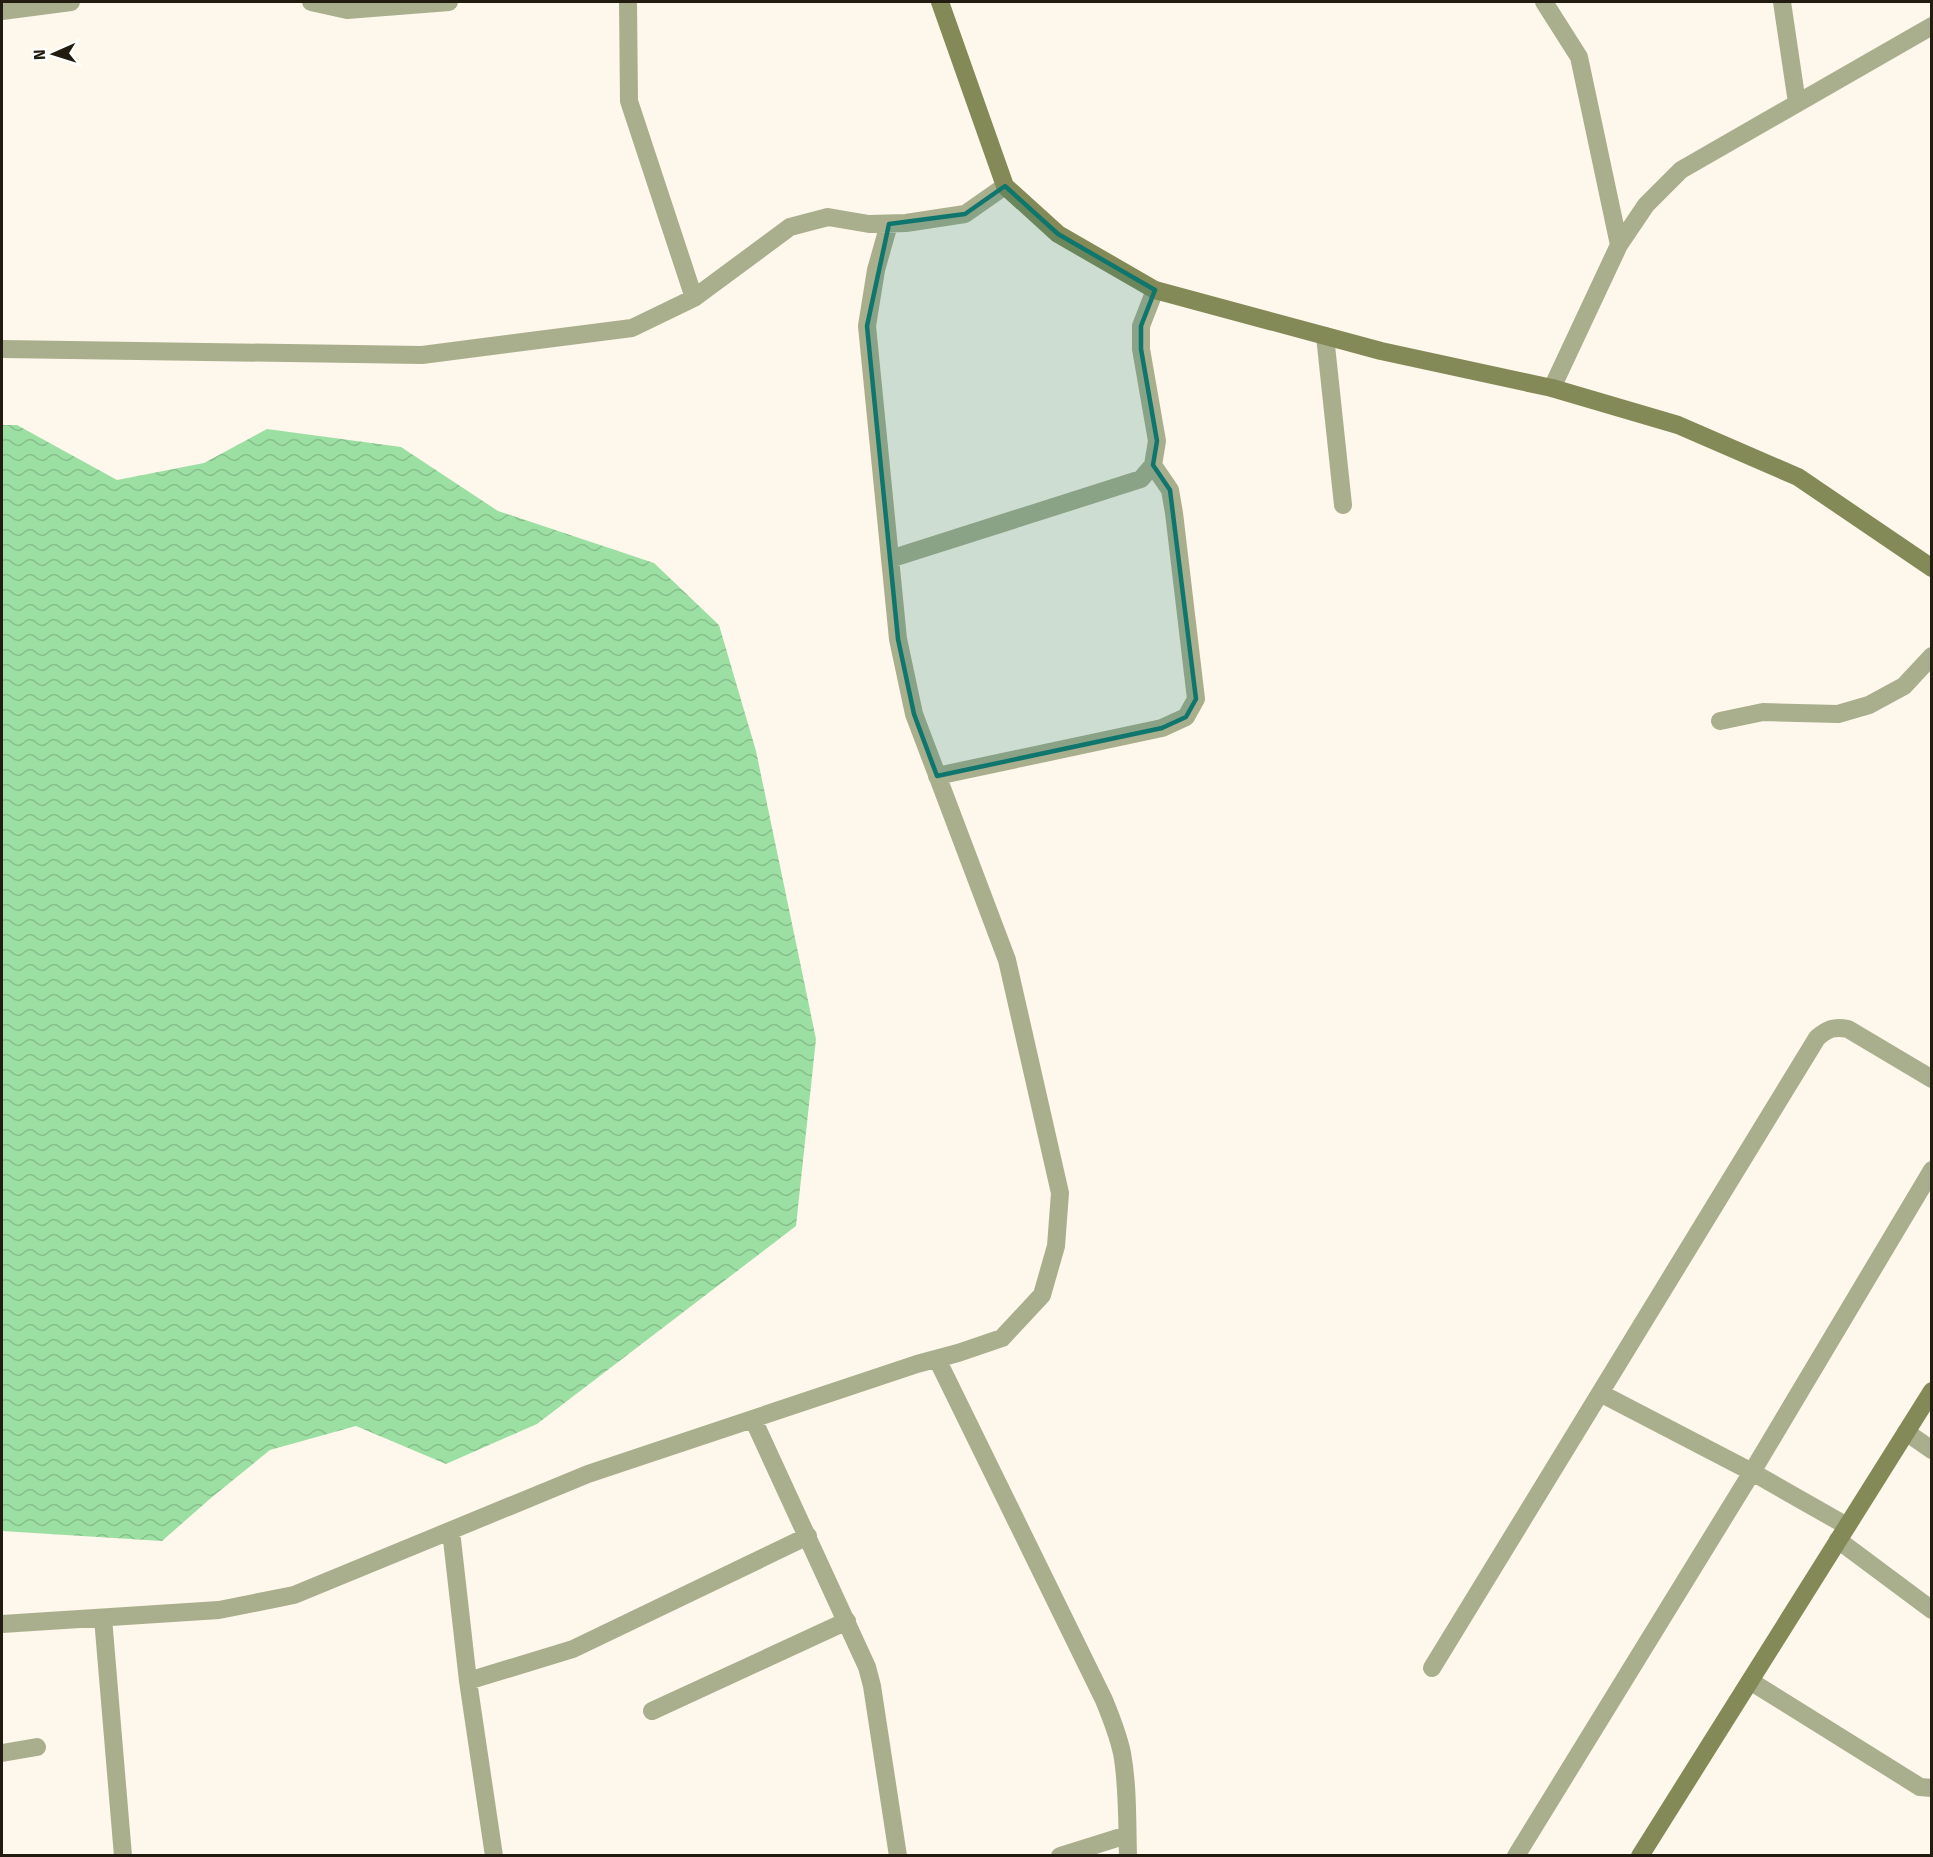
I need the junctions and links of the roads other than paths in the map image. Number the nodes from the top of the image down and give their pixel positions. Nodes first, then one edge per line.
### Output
1 (70, 2) edge
2 (311, 2) edge
3 (449, 2) edge
4 (628, 2) edge
5 (940, 2) edge
6 (1544, 2) edge
7 (1782, 2) edge
8 (5, 7) edge
9 (1932, 26) edge
10 (1797, 103) junction
11 (1005, 186) junction
12 (889, 224) junction
13 (1619, 245) junction
14 (1155, 290) junction
15 (693, 298) junction
16 (1325, 336) junction
17 (2, 349) edge
18 (1552, 388) junction
19 (1153, 465) junction
20 (1343, 505) dead end
21 (890, 559) junction
22 (1932, 568) edge
23 (1932, 657) edge
24 (1720, 722) dead end
25 (938, 776) junction
26 (1932, 1078) edge
27 (1932, 1170) edge
28 (937, 1359) junction
29 (1932, 1391) edge
30 (1600, 1393) junction
31 (753, 1419) junction
32 (1906, 1432) junction
33 (1932, 1450) edge
34 (1752, 1472) junction
35 (451, 1531) junction
36 (1842, 1533) junction
37 (808, 1536) junction
38 (1932, 1610) edge
39 (103, 1618) junction
40 (847, 1621) junction
41 (2, 1624) edge
42 (1432, 1668) dead end
43 (468, 1681) junction
44 (1750, 1681) junction
45 (652, 1711) dead end
46 (37, 1747) dead end
47 (2, 1753) edge
48 (1932, 1788) edge
49 (1127, 1835) junction
50 (123, 1856) edge
51 (494, 1856) edge
52 (898, 1856) edge
53 (1060, 1856) edge
54 (1128, 1856) edge
55 (1515, 1856) edge
56 (1640, 1856) edge

1 - 8 street
2 - 3 street
4 - 15 street
5 - 11 street
6 - 13 street
7 - 10 street
9 - 10 street
10 - 13 street
11 - 12 street
11 - 14 street
12 - 15 street
12 - 21 street
13 - 18 street
14 - 16 street
14 - 19 street
15 - 17 street
16 - 18 street
16 - 20 street
18 - 22 street
19 - 21 street
19 - 25 street
21 - 25 street
23 - 24 street
25 - 28 street
26 - 30 street
27 - 34 street
28 - 31 street
28 - 49 street
29 - 32 street
30 - 34 street
30 - 42 street
31 - 35 street
31 - 37 street
32 - 33 street
32 - 36 street
34 - 36 street
34 - 55 street
35 - 39 street
35 - 43 street
36 - 38 street
36 - 44 street
37 - 40 street
37 - 43 street
39 - 41 street
39 - 50 street
40 - 45 street
40 - 52 street
43 - 51 street
44 - 48 street
44 - 56 street
46 - 47 street
49 - 53 street
49 - 54 street

